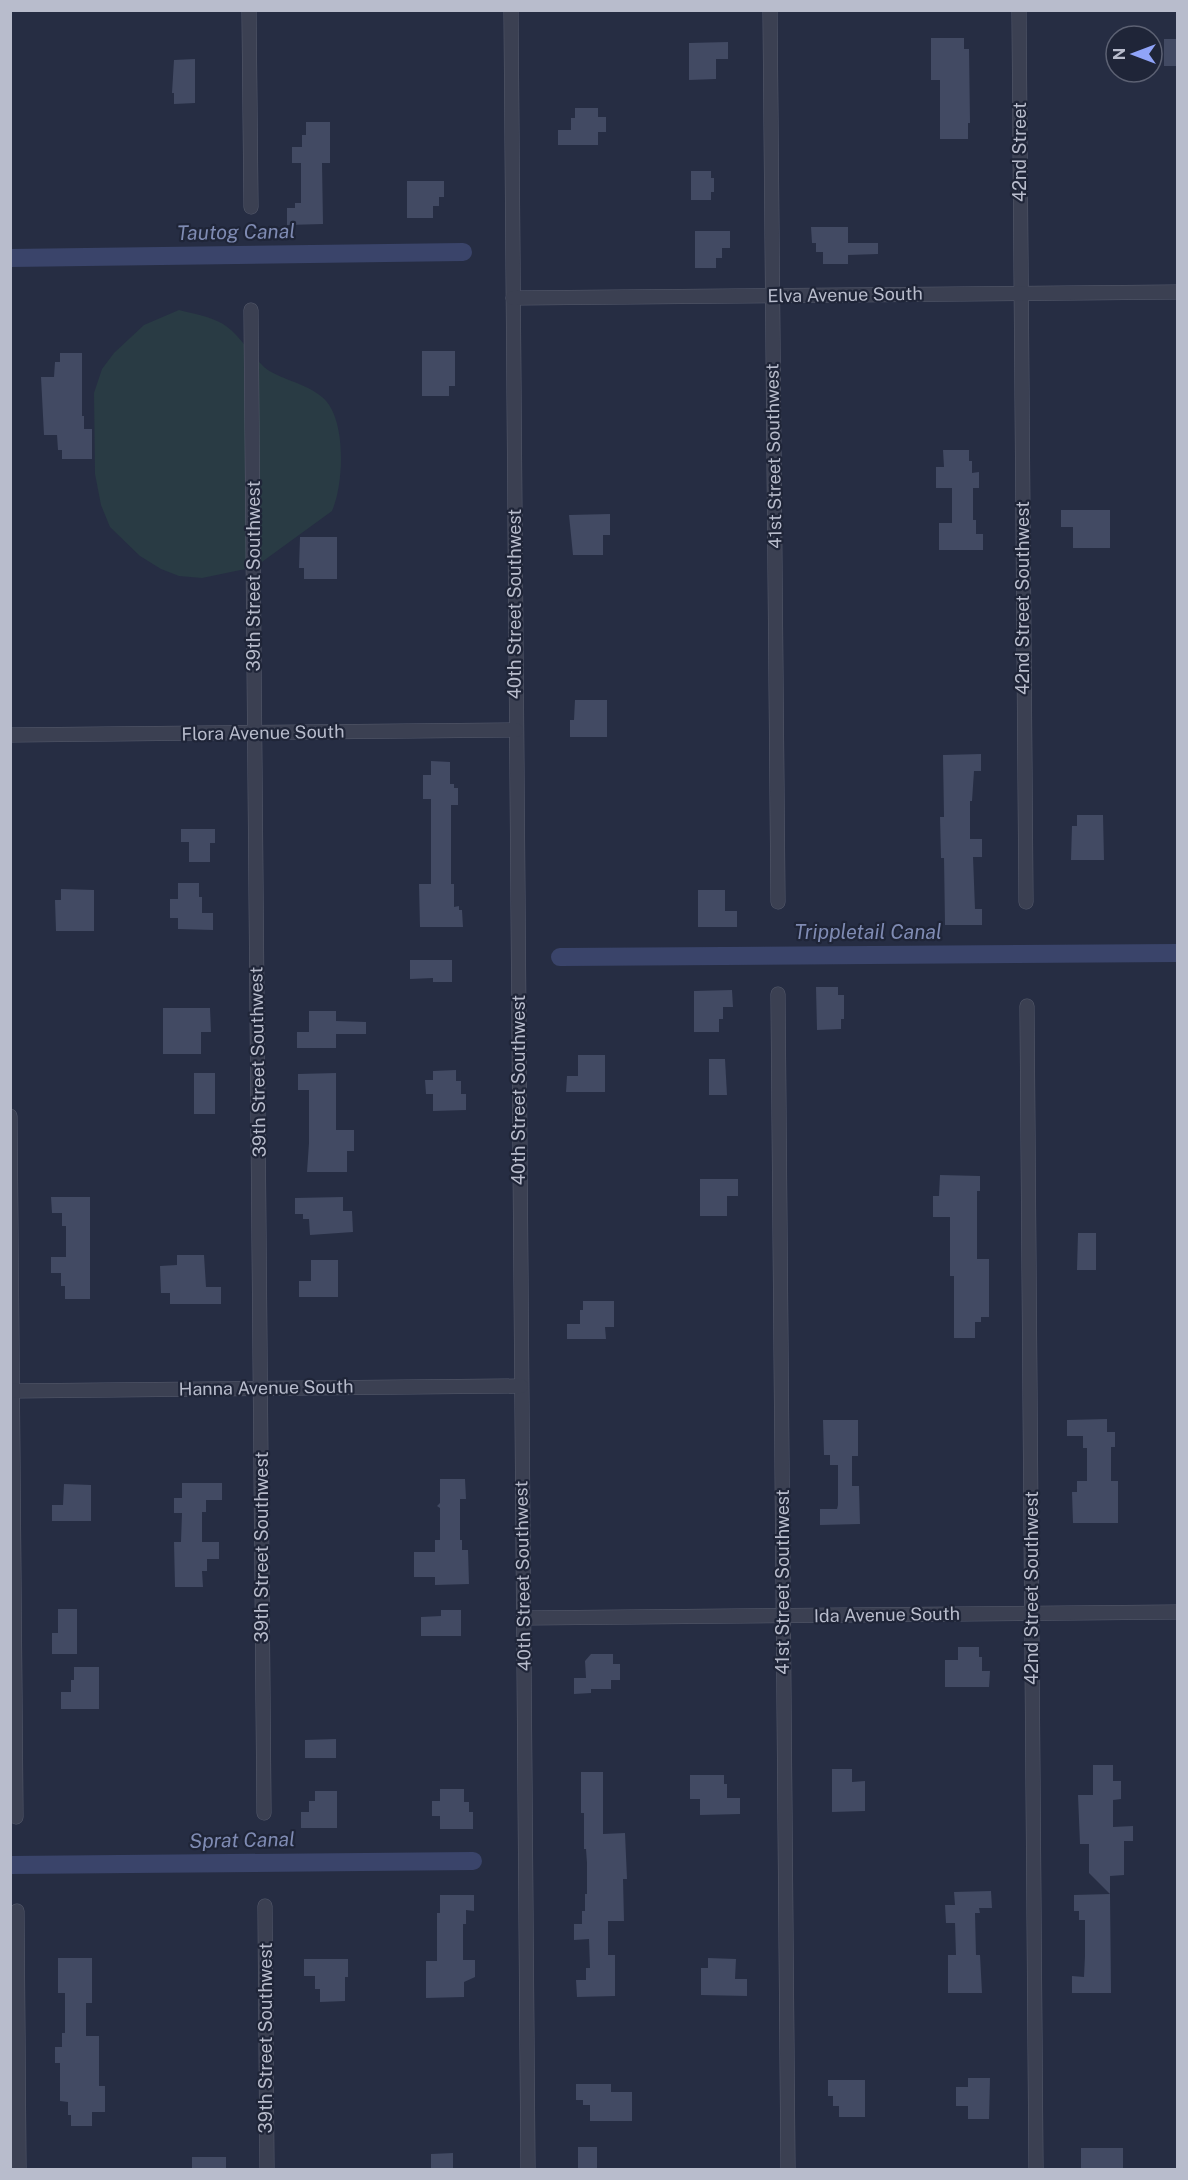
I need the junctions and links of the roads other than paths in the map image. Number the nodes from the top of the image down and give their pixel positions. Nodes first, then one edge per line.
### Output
1 (249, 10) edge
2 (511, 10) edge
3 (770, 10) edge
4 (1019, 10) edge
5 (251, 207) dead end
6 (1178, 292) edge
7 (1020, 294) junction
8 (772, 296) junction
9 (513, 298) junction
10 (251, 310) dead end
11 (516, 730) junction
12 (255, 733) junction
13 (10, 735) edge
14 (778, 902) dead end
15 (1026, 902) dead end
16 (778, 994) dead end
17 (1027, 1006) dead end
18 (10, 1116) edge
19 (521, 1386) junction
20 (261, 1388) junction
21 (12, 1391) edge
22 (1178, 1612) edge
23 (1032, 1613) junction
24 (784, 1616) junction
25 (524, 1618) junction
26 (264, 1813) dead end
27 (16, 1817) dead end
28 (265, 1906) dead end
29 (17, 1911) dead end
30 (19, 2169) edge
31 (267, 2169) edge
32 (528, 2169) edge
33 (788, 2169) edge
34 (1036, 2169) edge

1 - 5 street
2 - 9 street, 40th Street Southwest
3 - 8 street, 41st Street Southwest
4 - 7 street, 42nd Street
6 - 7 street, Elva Avenue South
7 - 8 street, Elva Avenue South
7 - 15 street, 42nd Street Southwest
8 - 9 street, Elva Avenue South
8 - 14 street, 41st Street Southwest
9 - 11 street, 40th Street Southwest
10 - 12 street, 39th Street Southwest
11 - 12 street, Flora Avenue South
11 - 19 street, 40th Street Southwest
12 - 13 street, Flora Avenue South
12 - 20 street, 39th Street Southwest
16 - 24 street, 41st Street Southwest
17 - 23 street, 42nd Street Southwest
18 - 21 street
19 - 20 street, Hanna Avenue South
19 - 25 street, 40th Street Southwest
20 - 21 street, Hanna Avenue South
20 - 26 street, 39th Street Southwest
21 - 27 street
22 - 23 street, Ida Avenue South
23 - 24 street, Ida Avenue South
23 - 34 street, 42nd Street Southwest
24 - 25 street, Ida Avenue South
24 - 33 street, 41st Street Southwest
25 - 32 street, 40th Street Southwest
28 - 31 street, 39th Street Southwest
29 - 30 street

